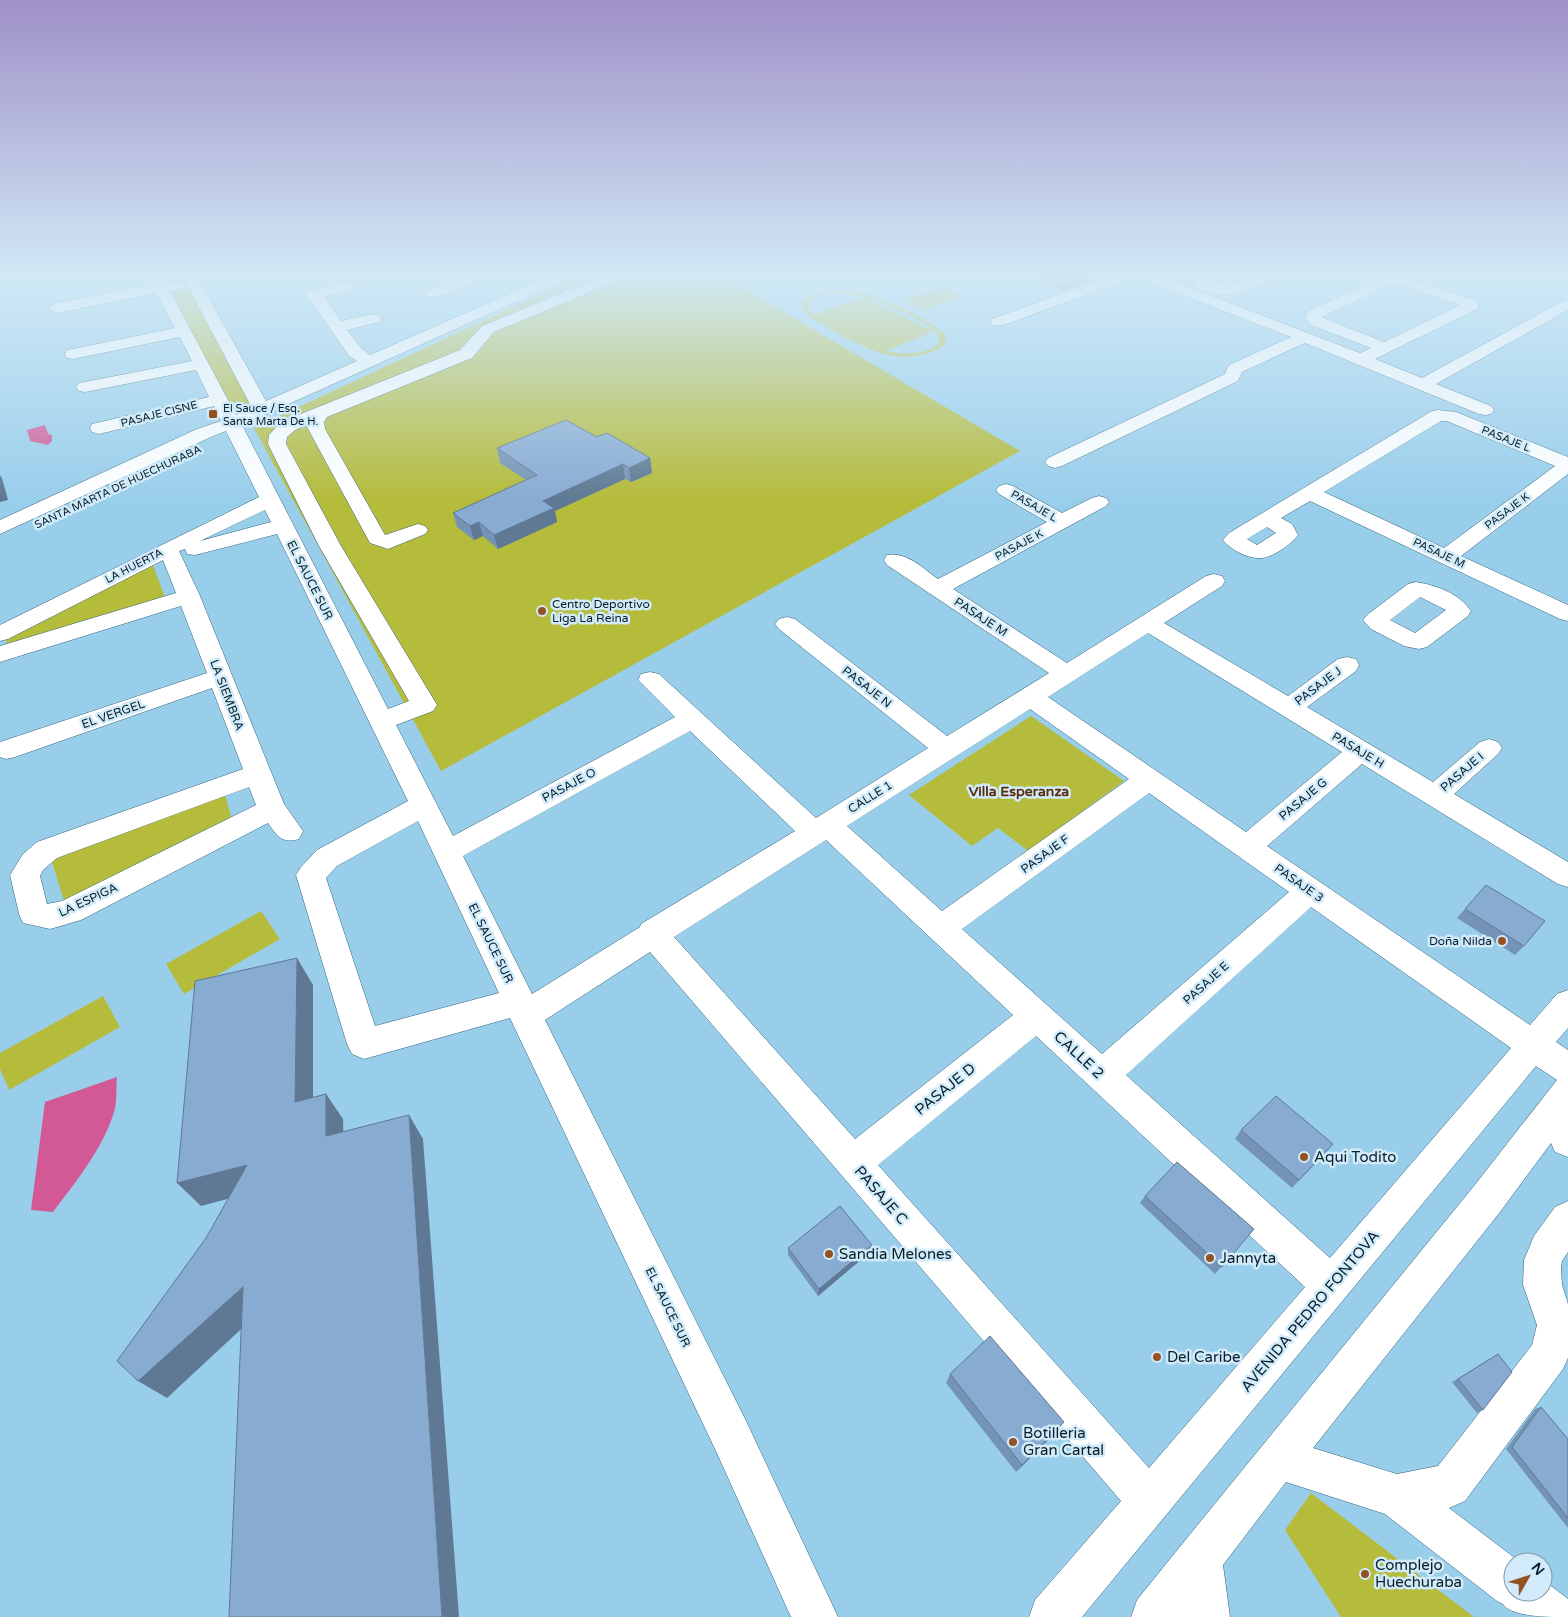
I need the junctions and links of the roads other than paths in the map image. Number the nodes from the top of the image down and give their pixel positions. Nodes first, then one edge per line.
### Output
1 (90, 350) edge
2 (194, 350) edge
3 (230, 350) edge
4 (355, 350) edge
5 (395, 350) edge
6 (455, 350) edge
7 (471, 350) edge
8 (1276, 350) edge
9 (1337, 350) edge
10 (1380, 350) edge
11 (1485, 350) edge
12 (73, 354) dead end
13 (466, 354) junction
14 (1360, 360) junction
15 (369, 362) junction
16 (201, 364) junction
17 (1422, 385) junction
18 (85, 387) dead end
19 (218, 400) junction
20 (262, 410) junction
21 (319, 414) junction
22 (1503, 417) dead end
23 (230, 424) junction
24 (99, 428) dead end
25 (1055, 462) dead end
26 (1568, 465) edge
27 (1568, 487) edge
28 (1006, 490) dead end
29 (1324, 490) junction
30 (1099, 502) dead end
31 (276, 513) junction
32 (1266, 519) dead end
33 (1062, 522) junction
34 (0, 528) edge
35 (418, 530) dead end
36 (0, 542) edge
37 (170, 552) junction
38 (1452, 552) junction
39 (895, 560) dead end
40 (1477, 563) junction
41 (1214, 581) dead end
42 (938, 588) junction
43 (189, 596) junction
44 (1440, 598) dead end
45 (1568, 598) edge
46 (1568, 614) edge
47 (1148, 623) junction
48 (787, 624) dead end
49 (0, 634) edge
50 (0, 654) edge
51 (1347, 664) dead end
52 (1066, 674) junction
53 (220, 678) junction
54 (650, 680) dead end
55 (1030, 697) junction
56 (1289, 708) junction
57 (692, 719) junction
58 (382, 721) junction
59 (1489, 748) dead end
60 (946, 749) junction
61 (6, 750) dead end
62 (1360, 751) junction
63 (257, 774) junction
64 (1149, 779) junction
65 (1434, 796) junction
66 (424, 805) junction
67 (280, 820) joint
68 (821, 828) junction
69 (1246, 847) junction
70 (447, 852) junction
71 (1568, 876) edge
72 (1310, 891) junction
73 (941, 928) junction
74 (652, 934) junction
75 (1568, 1004) edge
76 (522, 1008) junction
77 (1036, 1015) junction
78 (1534, 1045) junction
79 (1568, 1069) edge
80 (1102, 1075) junction
81 (1563, 1115) edge
82 (853, 1163) junction
83 (1568, 1220) edge
84 (1332, 1285) junction
85 (1562, 1331) edge
86 (1278, 1458) junction
87 (1396, 1496) junction
88 (1150, 1501) junction
89 (1199, 1560) junction
90 (1503, 1578) edge
91 (1535, 1602) edge
92 (815, 1617) edge
93 (1052, 1617) edge
94 (1154, 1617) edge
95 (1207, 1617) edge
96 (1554, 1617) edge

1 - 12 street
2 - 16 street, EL SAUCE SUR
3 - 20 street
4 - 15 street
5 - 15 street, SANTA MARTA DE HUECHURABA
6 - 13 street
7 - 13 street
8 - 25 street
9 - 14 street
10 - 14 street
11 - 17 street
13 - 21 street
14 - 17 street
15 - 20 street, SANTA MARTA DE HUECHURABA
16 - 18 street
16 - 19 street, EL SAUCE SUR
17 - 22 street
19 - 23 street, EL SAUCE SUR
19 - 24 street, PASAJE CISNE
20 - 23 street, SANTA MARTA DE HUECHURABA
21 - 35 street
21 - 58 street
23 - 31 street, EL SAUCE SUR
23 - 34 street, SANTA MARTA DE HUECHURABA
23 - 36 street, SANTA MARTA DE HUECHURABA
26 - 29 street, PASAJE L
26 - 38 street, PASAJE K
27 - 40 street, PASAJE K
28 - 33 street, PASAJE L
29 - 32 street
29 - 38 street, PASAJE M
29 - 38 street, PASAJE M
30 - 33 street, PASAJE K
31 - 37 street
31 - 37 street, LA HUERTA
31 - 58 street, EL SAUCE SUR
33 - 42 street, PASAJE K
37 - 43 street, LA SIEMBRA
37 - 49 street, LA HUERTA
38 - 40 street, PASAJE M
39 - 42 street, PASAJE M
40 - 44 street, PASAJE K
40 - 45 street, PASAJE M
40 - 46 street, PASAJE M
41 - 47 street, CALLE 1
42 - 52 street, PASAJE M
43 - 50 street
43 - 53 street, LA SIEMBRA
47 - 52 street, CALLE 1
47 - 56 street, PASAJE H
48 - 60 street, PASAJE N
51 - 56 street, PASAJE J
52 - 55 street, CALLE 1
53 - 61 street, EL VERGEL
53 - 63 street, LA SIEMBRA
54 - 57 street
55 - 60 street, CALLE 1
55 - 64 street, PASAJE 3
56 - 62 street, PASAJE H
57 - 68 street
57 - 70 street, PASAJE O
58 - 66 street, EL SAUCE SUR
59 - 65 street, PASAJE I
60 - 68 street, CALLE 1
62 - 65 street, PASAJE H
62 - 69 street, PASAJE G
63 - 67 street, LA SIEMBRA
63 - 67 street, LA ESPIGA
64 - 69 street, PASAJE 3
64 - 73 street, PASAJE F
65 - 71 street, PASAJE H
66 - 70 street, EL SAUCE SUR
66 - 76 street, CALLE 1
68 - 73 street, CALLE 2
68 - 74 street, CALLE 1
69 - 72 street, PASAJE 3
70 - 76 street, EL SAUCE SUR
72 - 78 street, PASAJE 3
72 - 80 street, PASAJE E
73 - 77 street, CALLE 2
74 - 76 street, CALLE 1
74 - 82 street, PASAJE C
75 - 78 street, AVENIDA PEDRO FONTOVA
76 - 92 street, EL SAUCE SUR
77 - 80 street, CALLE 2
77 - 82 street, PASAJE D
78 - 79 street, PASAJE 3
78 - 84 street, AVENIDA PEDRO FONTOVA
80 - 84 street, CALLE 2
81 - 86 street
82 - 88 street, PASAJE C
83 - 85 street
84 - 88 street, AVENIDA PEDRO FONTOVA
85 - 87 street
86 - 87 street
86 - 89 street
87 - 90 street
88 - 93 street, AVENIDA PEDRO FONTOVA
89 - 94 street
89 - 95 street
91 - 96 street

